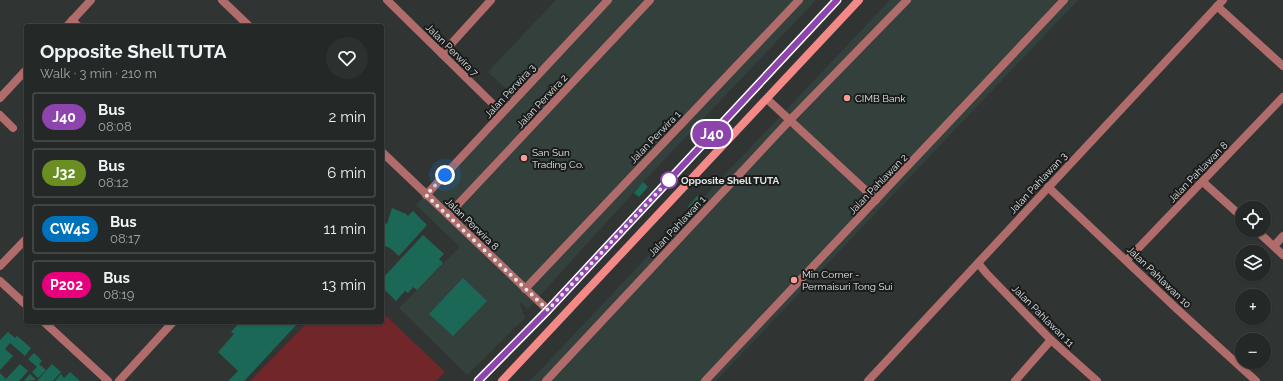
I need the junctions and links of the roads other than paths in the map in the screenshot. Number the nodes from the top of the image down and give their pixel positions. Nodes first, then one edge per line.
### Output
1 (91, 0) edge
2 (222, 0) edge
3 (387, 0) edge
4 (491, 0) edge
5 (608, 0) edge
6 (650, 0) edge
7 (799, 0) edge
8 (837, 0) edge
9 (859, 0) edge
10 (907, 0) edge
11 (1064, 0) edge
12 (1220, 3) edge
13 (73, 24) edge
14 (247, 24) edge
15 (442, 54) junction
16 (1283, 66) edge
17 (24, 72) edge
18 (1283, 97) edge
19 (0, 98) edge
20 (767, 98) junction
21 (502, 114) junction
22 (0, 115) edge
23 (790, 120) junction
24 (13, 128) dead end
25 (384, 154) edge
26 (1203, 182) junction
27 (1048, 186) junction
28 (426, 195) junction
29 (876, 200) junction
30 (1235, 211) edge
31 (448, 215) junction
32 (1283, 236) edge
33 (1264, 237) edge
34 (24, 241) edge
35 (1274, 246) junction
36 (1283, 255) edge
37 (1127, 260) junction
38 (978, 263) junction
39 (0, 266) edge
40 (0, 281) edge
41 (525, 288) junction
42 (24, 303) edge
43 (548, 310) junction
44 (46, 324) edge
45 (171, 324) edge
46 (1051, 340) junction
47 (108, 381) edge
48 (119, 381) edge
49 (478, 381) edge
50 (502, 381) edge
51 (546, 381) edge
52 (705, 381) edge
53 (868, 381) edge
54 (1015, 381) edge
55 (1097, 381) edge
56 (1256, 381) edge

1 - 13 street
2 - 14 street
3 - 15 street, Jalan Perwira 7
4 - 15 street
5 - 21 street, Jalan Perwira 3
6 - 31 street, Jalan Perwira 2
7 - 41 street, Jalan Perwira 1
8 - 43 main road
9 - 20 main road
10 - 23 street, Jalan Pahlawan 1
11 - 29 street, Jalan Pahlawan 2
12 - 16 street
12 - 27 street, Jalan Pahlawan 3
15 - 21 street, Jalan Perwira 7
17 - 19 street
18 - 26 street, Jalan Pahlawan 8
20 - 23 street
20 - 50 main road
21 - 28 street, Jalan Perwira 3
22 - 24 street
23 - 29 street
23 - 51 street, Jalan Pahlawan 1
25 - 28 street, Jalan Perwira 8
26 - 30 street
26 - 37 street, Jalan Pahlawan 8
27 - 37 street, Jalan Pahlawan 10
27 - 38 street, Jalan Pahlawan 3
28 - 31 street, Jalan Perwira 8
29 - 52 street, Jalan Pahlawan 2
31 - 41 street, Jalan Perwira 8
32 - 35 street
33 - 35 street
34 - 39 street
35 - 36 street
37 - 56 street, Jalan Pahlawan 10
38 - 46 street, Jalan Pahlawan 11
38 - 53 street, Jalan Pahlawan 3
40 - 42 street
41 - 43 street, Jalan Perwira 8
43 - 49 main road
44 - 47 street
45 - 48 street
46 - 54 street
46 - 55 street, Jalan Pahlawan 11

